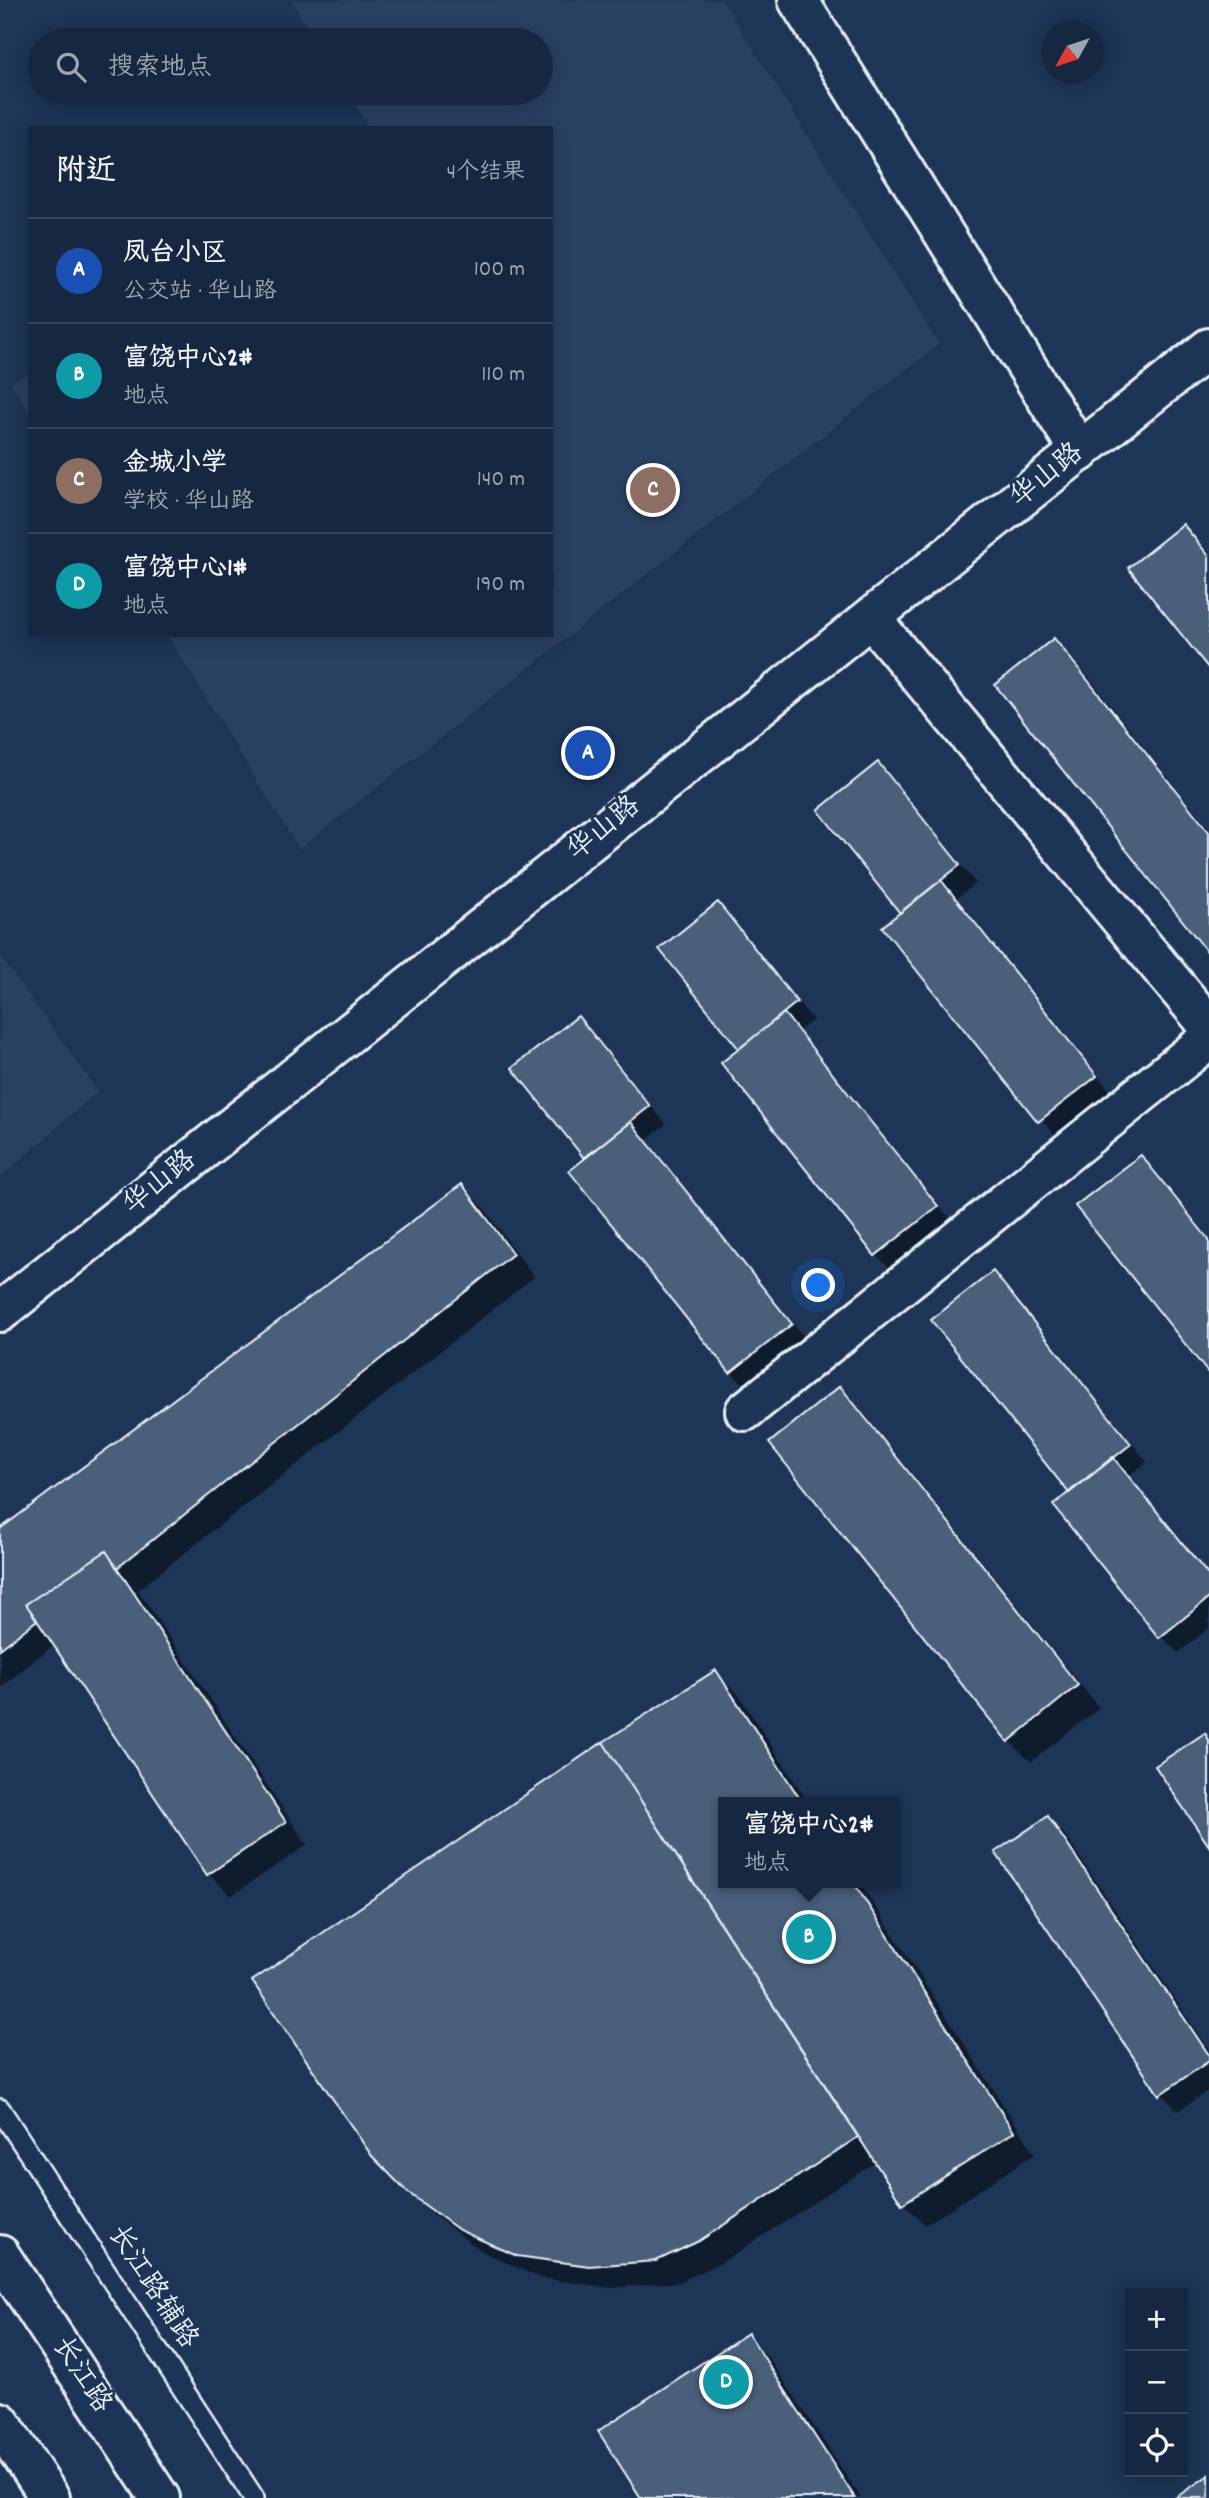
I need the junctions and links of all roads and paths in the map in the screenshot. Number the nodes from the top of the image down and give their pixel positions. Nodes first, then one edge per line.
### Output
1 (798, 0) edge
2 (1209, 348) edge
3 (1080, 452) junction
4 (871, 618) junction
5 (1209, 1026) edge
6 (1209, 1039) edge
7 (0, 1312) edge
8 (744, 1411) dead end
9 (0, 2109) edge
10 (0, 2255) edge
11 (0, 2422) edge
12 (50, 2498) edge
13 (160, 2498) edge
14 (254, 2498) edge

1 - 3 street
2 - 3 street, 华山路
3 - 4 street, 华山路
4 - 5 street
4 - 7 street, 华山路
6 - 8 street
9 - 14 lane, 长江路辅路
10 - 13 street, 长江路
11 - 12 street

